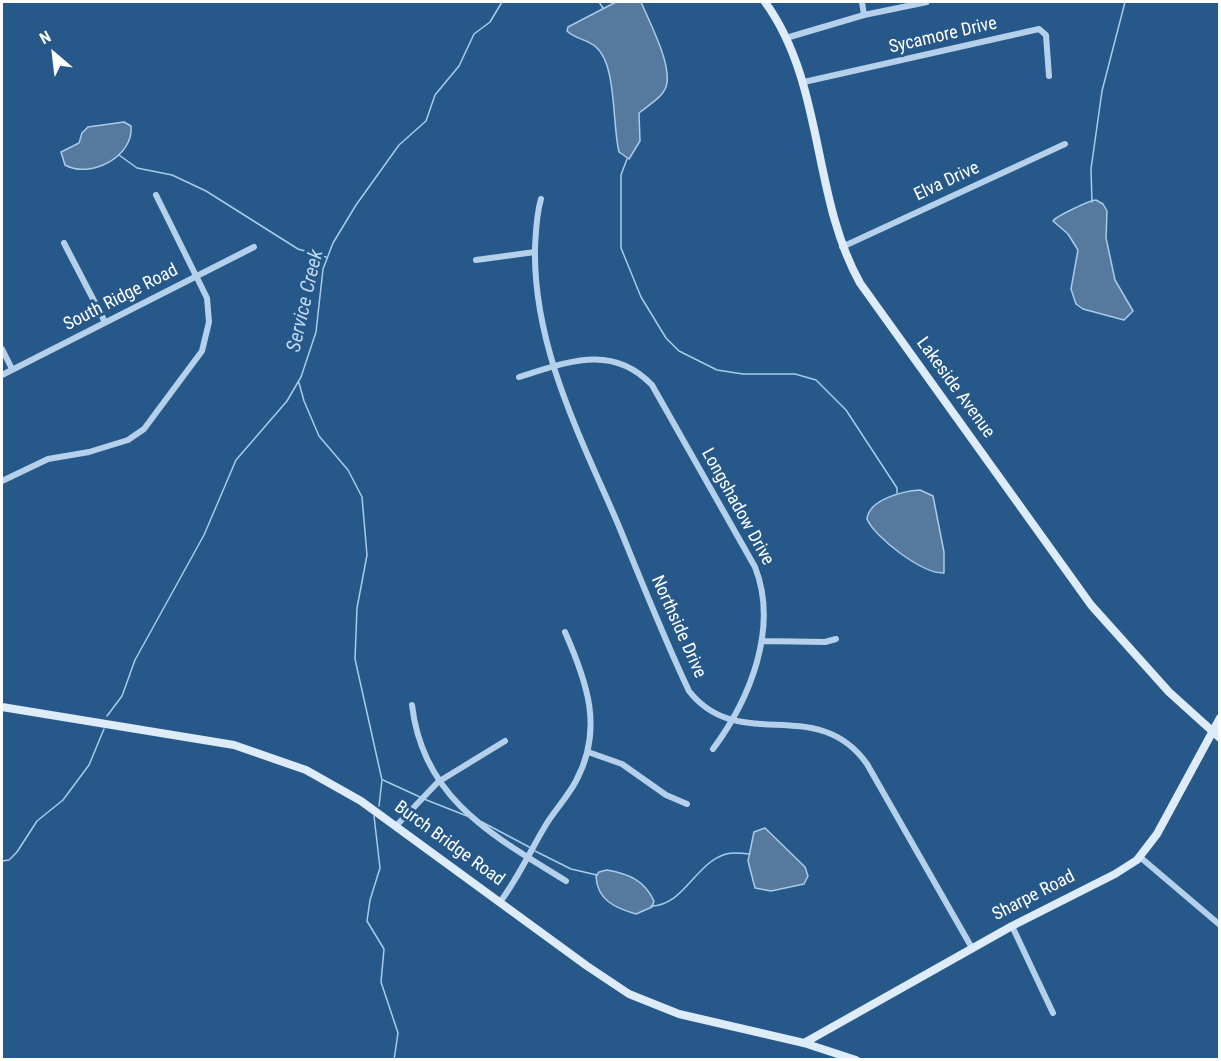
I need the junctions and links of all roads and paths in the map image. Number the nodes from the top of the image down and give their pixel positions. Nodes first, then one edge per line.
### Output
1 (765, 2) edge
2 (862, 2) edge
3 (927, 2) edge
4 (864, 15) junction
5 (786, 38) junction
6 (1049, 76) dead end
7 (804, 82) junction
8 (1065, 144) dead end
9 (156, 195) dead end
10 (541, 199) dead end
11 (64, 243) dead end
12 (254, 247) dead end
13 (842, 247) junction
14 (535, 252) junction
15 (476, 260) dead end
16 (198, 276) junction
17 (105, 322) junction
18 (2, 349) edge
19 (553, 367) junction
20 (12, 369) junction
21 (2, 375) edge
22 (519, 377) dead end
23 (2, 481) edge
24 (565, 632) dead end
25 (836, 639) dead end
26 (764, 641) junction
27 (412, 705) dead end
28 (2, 706) edge
29 (1220, 718) edge
30 (732, 720) junction
31 (1211, 730) junction
32 (1220, 738) edge
33 (505, 741) dead end
34 (713, 749) dead end
35 (588, 752) junction
36 (438, 782) junction
37 (687, 804) dead end
38 (396, 826) junction
39 (1140, 857) junction
40 (529, 858) junction
41 (566, 881) dead end
42 (500, 902) junction
43 (1220, 925) edge
44 (1012, 926) junction
45 (972, 948) junction
46 (1053, 1013) dead end
47 (804, 1043) junction
48 (856, 1059) edge

1 - 5 street, Lakeside Avenue
2 - 4 street
3 - 4 street
4 - 5 street
5 - 7 street, Lakeside Avenue
6 - 7 street, Sycamore Drive
7 - 13 street, Lakeside Avenue
8 - 13 street, Elva Drive
9 - 16 street
10 - 14 street, Northside Drive
11 - 17 street
12 - 16 street, South Ridge Road
13 - 31 street, Lakeside Avenue
14 - 15 street
14 - 19 street, Northside Drive
16 - 17 street, South Ridge Road
16 - 23 street
17 - 20 street, South Ridge Road
18 - 20 street
19 - 22 street, Longshadow Drive
19 - 26 street, Longshadow Drive
19 - 30 street, Northside Drive
20 - 21 street, South Ridge Road
24 - 35 street
25 - 26 street
26 - 30 street, Longshadow Drive
27 - 36 street
28 - 38 street, Burch Bridge Road
29 - 31 street, Sharpe Road
30 - 34 street, Longshadow Drive
30 - 45 street, Northside Drive
31 - 32 street, Lakeside Avenue
31 - 39 street, Sharpe Road
33 - 36 street
35 - 37 street
35 - 40 street
36 - 38 street
36 - 40 street
38 - 42 street, Burch Bridge Road
39 - 43 street
39 - 44 street, Sharpe Road
40 - 41 street
40 - 42 street
42 - 47 street, Burch Bridge Road
44 - 45 street, Sharpe Road
44 - 46 street
45 - 47 street, Sharpe Road
47 - 48 street, Burch Bridge Road

